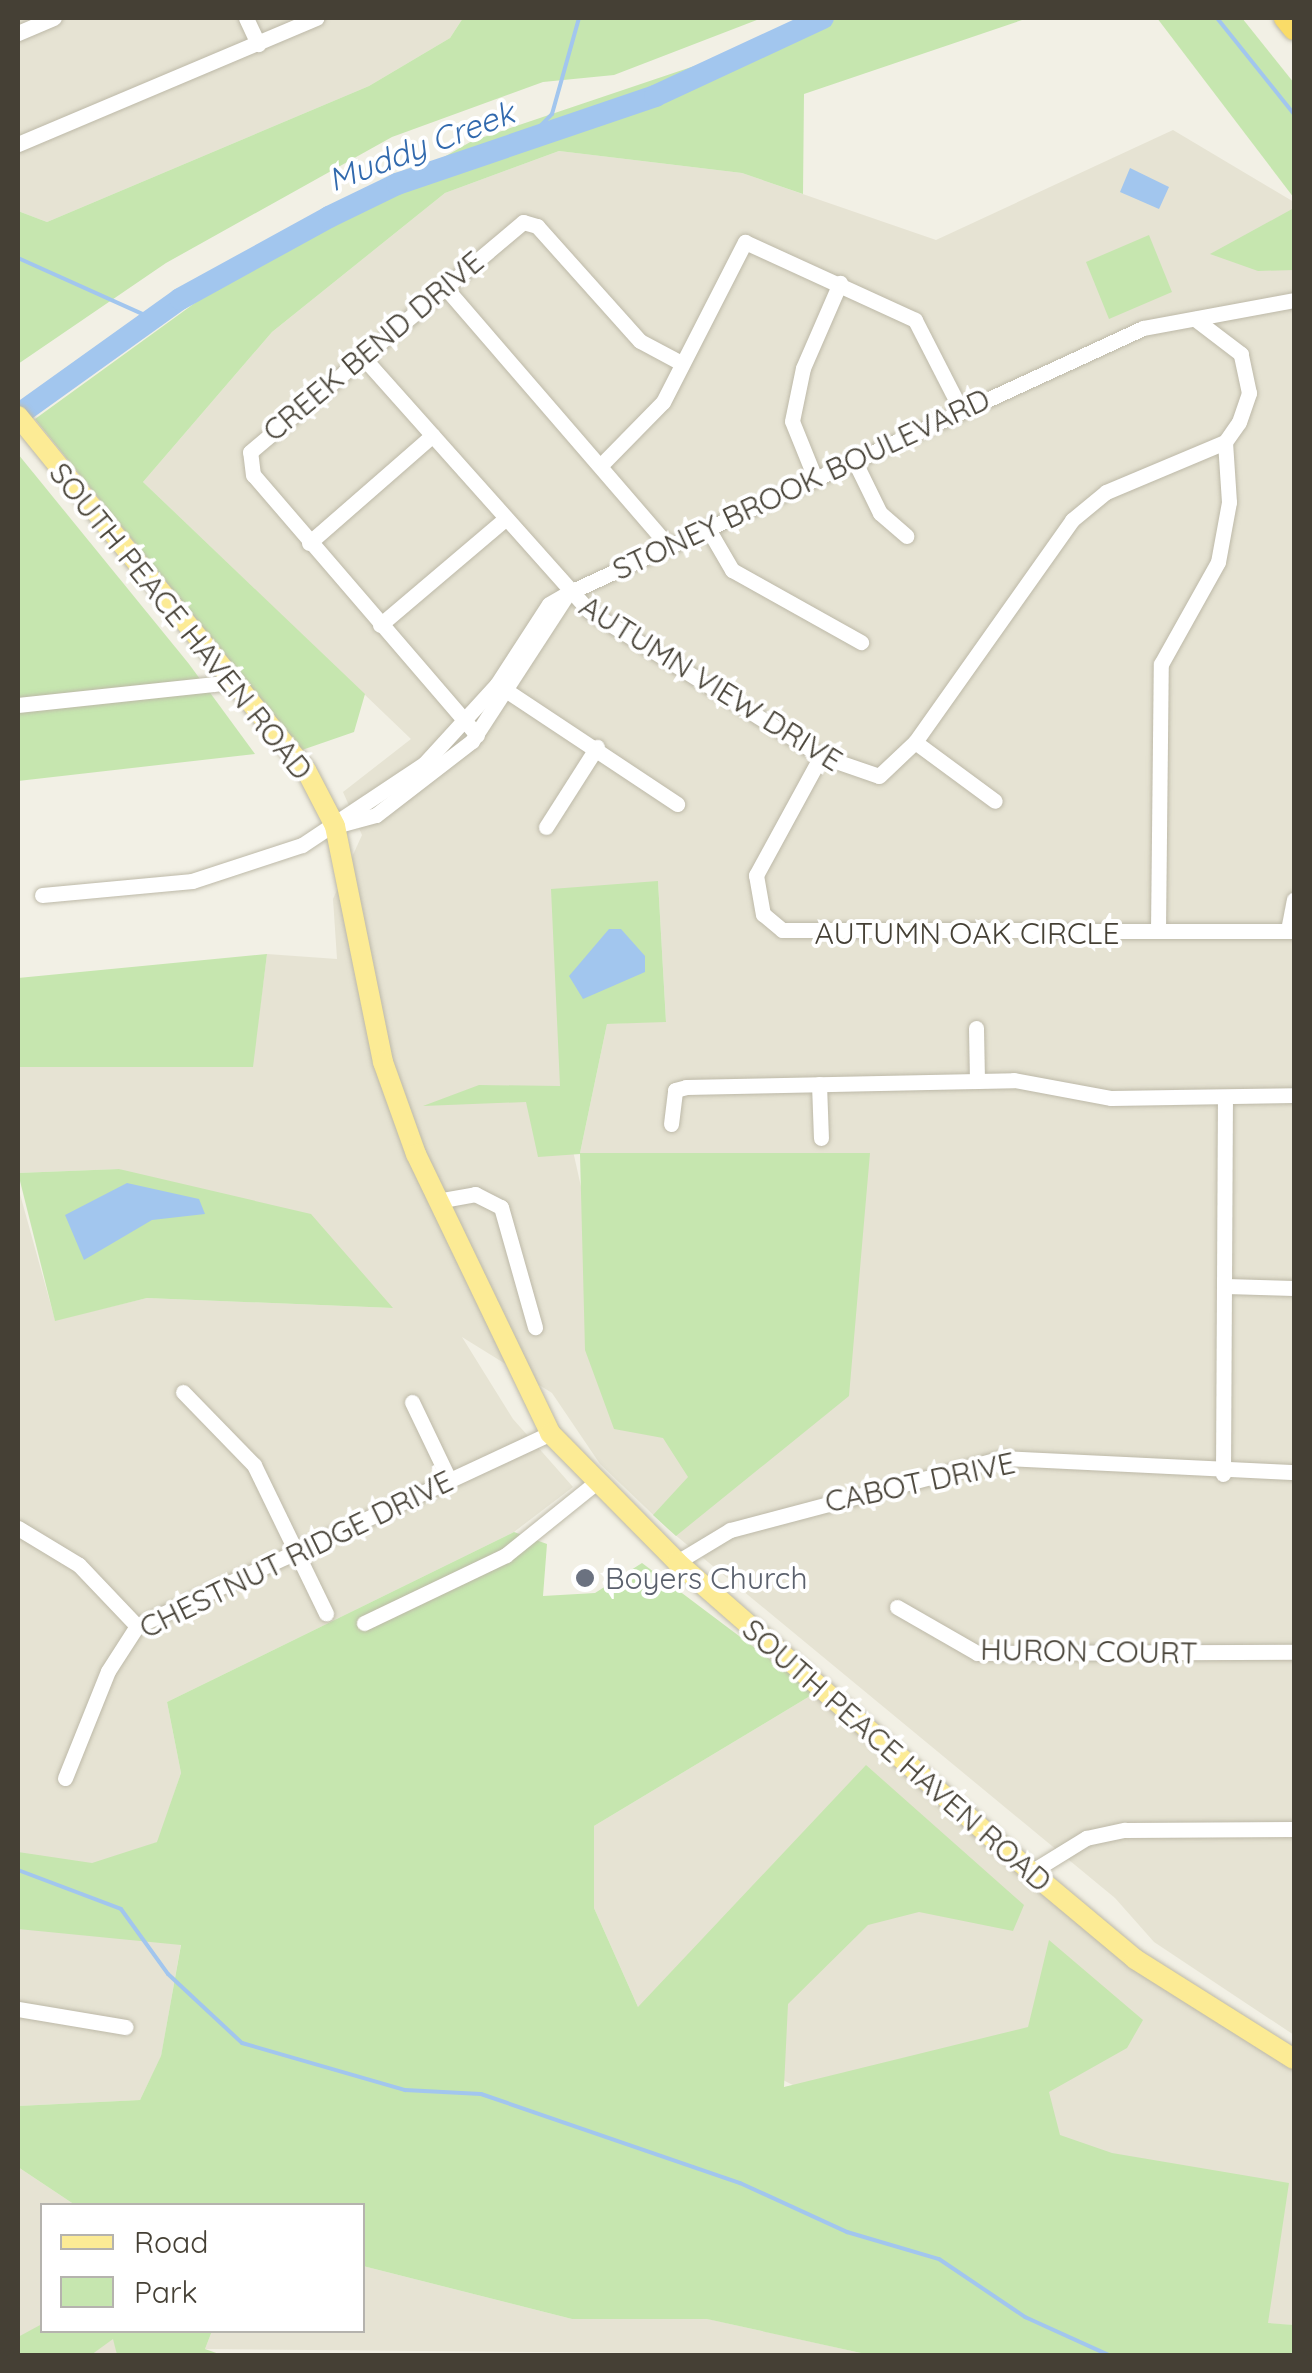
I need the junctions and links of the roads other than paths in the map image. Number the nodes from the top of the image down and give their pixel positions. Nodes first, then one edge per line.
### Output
1 (54, 18) edge
2 (246, 18) edge
3 (317, 18) edge
4 (1285, 18) edge
5 (1294, 30) edge
6 (18, 34) edge
7 (258, 44) junction
8 (18, 144) edge
9 (840, 282) junction
10 (444, 286) junction
11 (1294, 300) edge
12 (1195, 319) junction
13 (361, 355) junction
14 (681, 364) junction
15 (961, 410) junction
16 (18, 416) edge
17 (433, 436) junction
18 (1225, 442) junction
19 (854, 460) junction
20 (604, 462) junction
21 (814, 478) junction
22 (506, 518) junction
23 (706, 527) junction
24 (906, 536) dead end
25 (310, 543) junction
26 (667, 544) junction
27 (568, 593) junction
28 (380, 624) junction
29 (861, 642) dead end
30 (234, 682) junction
31 (503, 689) junction
32 (18, 704) edge
33 (472, 729) junction
34 (915, 742) junction
35 (597, 747) junction
36 (820, 756) junction
37 (995, 800) dead end
38 (677, 804) dead end
39 (335, 826) junction
40 (546, 827) dead end
41 (42, 895) dead end
42 (1294, 900) edge
43 (1158, 931) junction
44 (1291, 931) edge
45 (976, 1028) dead end
46 (977, 1081) junction
47 (820, 1084) junction
48 (1294, 1095) edge
49 (1225, 1099) junction
50 (671, 1124) dead end
51 (820, 1138) dead end
52 (437, 1201) junction
53 (1225, 1286) junction
54 (1294, 1288) edge
55 (536, 1326) dead end
56 (184, 1392) dead end
57 (412, 1402) dead end
58 (550, 1433) junction
59 (1294, 1472) edge
60 (1223, 1474) junction
61 (448, 1477) junction
62 (594, 1484) junction
63 (18, 1528) edge
64 (299, 1548) junction
65 (677, 1562) junction
66 (897, 1607) dead end
67 (326, 1613) dead end
68 (364, 1623) dead end
69 (138, 1626) junction
70 (1294, 1652) edge
71 (66, 1778) dead end
72 (1294, 1829) edge
73 (1031, 1872) junction
74 (18, 2009) edge
75 (125, 2027) dead end
76 (1294, 2059) edge

1 - 6 street
2 - 7 street
3 - 7 street
4 - 5 highway
7 - 8 street
9 - 14 street
9 - 15 street
9 - 21 street
10 - 13 street, CREEK BEND DRIVE
10 - 14 street, CREEK BEND DRIVE
10 - 20 street
11 - 12 street, STONEY BROOK BOULEVARD
12 - 15 street, STONEY BROOK BOULEVARD
12 - 18 street
13 - 17 street, AUTUMN VIEW DRIVE
13 - 25 street, CREEK BEND DRIVE
14 - 20 street
15 - 19 street, STONEY BROOK BOULEVARD
16 - 30 main road, SOUTH PEACE HAVEN ROAD
17 - 22 street, AUTUMN VIEW DRIVE
17 - 25 street
18 - 34 street, AUTUMN VIEW DRIVE
18 - 43 street
19 - 21 street, STONEY BROOK BOULEVARD
19 - 24 street
20 - 26 street
21 - 23 street, STONEY BROOK BOULEVARD
22 - 27 street, AUTUMN VIEW DRIVE
22 - 28 street
23 - 26 street, STONEY BROOK BOULEVARD
23 - 29 street
25 - 28 street, CREEK BEND DRIVE
26 - 27 street, STONEY BROOK BOULEVARD
27 - 31 street, STONEY BROOK BOULEVARD
27 - 36 street, AUTUMN VIEW DRIVE
28 - 33 street, CREEK BEND DRIVE
30 - 32 street
30 - 39 main road, SOUTH PEACE HAVEN ROAD
31 - 33 street, STONEY BROOK BOULEVARD
31 - 35 street
33 - 39 street, STONEY BROOK BOULEVARD
34 - 36 street, AUTUMN VIEW DRIVE
34 - 37 street
35 - 38 street
35 - 40 street
36 - 43 street, AUTUMN OAK CIRCLE
39 - 41 street, STONEY BROOK BOULEVARD
39 - 52 main road, SOUTH PEACE HAVEN ROAD
42 - 44 street
43 - 44 street, AUTUMN OAK CIRCLE
45 - 46 street
46 - 47 street
46 - 49 street
47 - 50 street
47 - 51 street
48 - 49 street
49 - 53 street
52 - 55 street
52 - 58 main road, SOUTH PEACE HAVEN ROAD
53 - 54 street
53 - 60 street
56 - 64 street
57 - 61 street
58 - 61 street, CHESTNUT RIDGE DRIVE
58 - 62 main road, SOUTH PEACE HAVEN ROAD
59 - 60 street, CABOT DRIVE
60 - 65 street, CABOT DRIVE
61 - 64 street, CHESTNUT RIDGE DRIVE
62 - 65 main road, SOUTH PEACE HAVEN ROAD
62 - 68 street
63 - 69 street
64 - 67 street
64 - 69 street, CHESTNUT RIDGE DRIVE
65 - 73 main road, SOUTH PEACE HAVEN ROAD
66 - 70 street, HURON COURT
69 - 71 street, CHESTNUT RIDGE DRIVE
72 - 73 street
73 - 76 main road, SOUTH PEACE HAVEN ROAD
74 - 75 street

